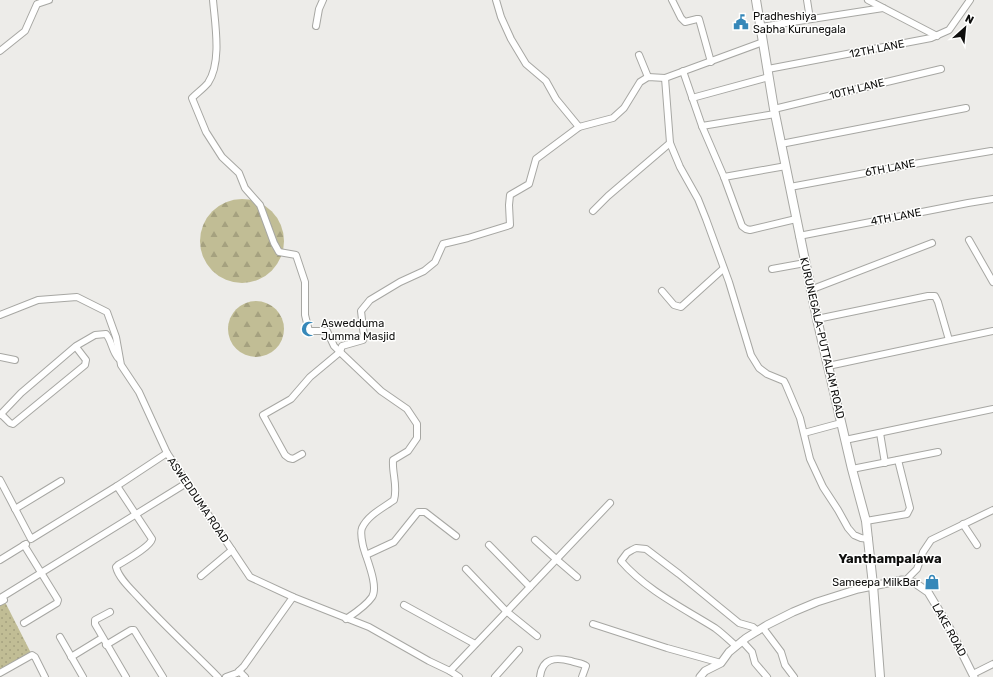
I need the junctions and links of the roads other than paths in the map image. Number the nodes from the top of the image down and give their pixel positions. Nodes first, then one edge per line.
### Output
1 (48, 0) edge
2 (213, 0) edge
3 (323, 0) edge
4 (496, 0) edge
5 (672, 0) edge
6 (756, 0) edge
7 (808, 0) edge
8 (868, 0) edge
9 (970, 0) edge
10 (883, 8) junction
11 (810, 19) junction
12 (316, 26) dead end
13 (760, 26) junction
14 (937, 36) junction
15 (763, 42) junction
16 (0, 51) edge
17 (639, 56) dead end
18 (711, 62) junction
19 (941, 70) dead end
20 (683, 71) junction
21 (768, 73) junction
22 (648, 77) junction
23 (665, 78) junction
24 (692, 98) junction
25 (966, 108) dead end
26 (774, 112) junction
27 (702, 126) junction
28 (579, 127) junction
29 (670, 142) junction
30 (782, 144) junction
31 (991, 151) dead end
32 (786, 166) junction
33 (724, 177) junction
34 (790, 187) junction
35 (993, 199) edge
36 (593, 211) dead end
37 (796, 219) junction
38 (799, 236) junction
39 (970, 240) dead end
40 (932, 243) dead end
41 (805, 264) junction
42 (723, 269) junction
43 (772, 269) dead end
44 (993, 282) edge
45 (810, 290) junction
46 (662, 291) dead end
47 (0, 315) edge
48 (817, 319) junction
49 (993, 331) edge
50 (949, 340) junction
51 (76, 347) junction
52 (340, 352) junction
53 (0, 357) edge
54 (15, 360) dead end
55 (120, 360) junction
56 (828, 366) junction
57 (993, 409) edge
58 (0, 415) edge
59 (841, 423) junction
60 (804, 433) junction
61 (880, 433) junction
62 (845, 440) junction
63 (938, 452) dead end
64 (167, 453) junction
65 (302, 454) dead end
66 (898, 460) junction
67 (885, 463) junction
68 (852, 469) junction
69 (0, 480) edge
70 (61, 481) dead end
71 (185, 484) dead end
72 (117, 486) junction
73 (610, 503) dead end
74 (15, 509) junction
75 (993, 510) edge
76 (135, 515) junction
77 (866, 521) junction
78 (963, 524) junction
79 (456, 536) dead end
80 (31, 539) junction
81 (869, 539) junction
82 (535, 540) dead end
83 (489, 545) dead end
84 (24, 546) junction
85 (977, 546) dead end
86 (232, 550) junction
87 (366, 555) junction
88 (556, 559) junction
89 (0, 560) edge
90 (466, 569) dead end
91 (41, 573) junction
92 (201, 576) dead end
93 (577, 577) dead end
94 (906, 580) junction
95 (874, 585) junction
96 (530, 587) junction
97 (293, 597) junction
98 (0, 602) edge
99 (404, 605) dead end
100 (506, 611) junction
101 (110, 612) dead end
102 (346, 619) junction
103 (24, 623) dead end
104 (593, 624) dead end
105 (760, 629) junction
106 (537, 636) dead end
107 (60, 637) dead end
108 (102, 638) junction
109 (742, 641) junction
110 (475, 644) junction
111 (106, 645) junction
112 (736, 646) junction
113 (519, 650) dead end
114 (71, 657) junction
115 (721, 663) junction
116 (993, 664) edge
117 (238, 671) junction
118 (450, 671) junction
119 (3, 674) edge
120 (974, 676) edge
121 (45, 677) edge
122 (83, 677) edge
123 (126, 677) edge
124 (163, 677) edge
125 (218, 677) edge
126 (226, 677) edge
127 (245, 677) edge
128 (459, 677) edge
129 (495, 677) edge
130 (540, 677) edge
131 (582, 677) edge
132 (700, 677) edge
133 (767, 677) edge
134 (794, 677) edge
135 (880, 677) edge

1 - 16 street
2 - 52 street
3 - 12 street
4 - 28 street
5 - 18 street
6 - 13 highway, KURUNEGALA-PUTTALAM ROAD
7 - 11 street
8 - 10 street
9 - 14 street, 12TH LANE
10 - 11 street
10 - 14 street
11 - 13 street
13 - 15 highway, KURUNEGALA-PUTTALAM ROAD
14 - 21 street, 12TH LANE
15 - 18 street
15 - 21 highway, KURUNEGALA-PUTTALAM ROAD
17 - 22 street
18 - 20 street
19 - 26 street, 10TH LANE
20 - 23 street
20 - 24 street
21 - 24 street, 12TH LANE
21 - 26 highway, KURUNEGALA-PUTTALAM ROAD
22 - 23 street
22 - 28 street
23 - 29 street
24 - 27 street
25 - 30 street
26 - 27 street, 10TH LANE
26 - 30 highway, KURUNEGALA-PUTTALAM ROAD
27 - 33 street
28 - 52 street
29 - 36 street
29 - 42 street
30 - 32 highway, KURUNEGALA-PUTTALAM ROAD
31 - 34 street, 6TH LANE
32 - 33 street
32 - 34 highway, KURUNEGALA-PUTTALAM ROAD
33 - 37 street
34 - 37 highway, KURUNEGALA-PUTTALAM ROAD
35 - 38 street, 4TH LANE
37 - 38 highway, KURUNEGALA-PUTTALAM ROAD
38 - 41 highway, KURUNEGALA-PUTTALAM ROAD
39 - 44 street
40 - 45 street
41 - 43 street
41 - 45 highway, KURUNEGALA-PUTTALAM ROAD
42 - 46 street
42 - 60 street
45 - 48 highway, KURUNEGALA-PUTTALAM ROAD
47 - 55 street, ASWEDDUMA ROAD
48 - 50 street
48 - 56 highway, KURUNEGALA-PUTTALAM ROAD
49 - 50 street
50 - 56 street
51 - 55 street
51 - 58 street
51 - 58 street
52 - 65 street
52 - 87 street
53 - 54 street
55 - 64 street, ASWEDDUMA ROAD
56 - 59 highway, KURUNEGALA-PUTTALAM ROAD
57 - 61 street
59 - 60 street
59 - 62 highway, KURUNEGALA-PUTTALAM ROAD
60 - 81 street
61 - 62 street
61 - 67 street
62 - 68 highway, KURUNEGALA-PUTTALAM ROAD
63 - 66 street
64 - 72 street
64 - 86 street, ASWEDDUMA ROAD
66 - 67 street
66 - 77 street
67 - 68 street
68 - 77 highway, KURUNEGALA-PUTTALAM ROAD
69 - 74 street
70 - 74 street
71 - 76 street
72 - 76 street
72 - 80 street
73 - 88 street
74 - 80 street
75 - 78 street
76 - 91 street
76 - 125 street
77 - 81 highway, KURUNEGALA-PUTTALAM ROAD
78 - 85 street
78 - 94 street
79 - 87 street
80 - 84 street
81 - 95 highway, KURUNEGALA-PUTTALAM ROAD
82 - 88 street
83 - 96 street
84 - 89 street
84 - 91 street
86 - 92 street
86 - 97 street, ASWEDDUMA ROAD
87 - 102 street
88 - 93 street
88 - 96 street
90 - 100 street
91 - 98 street
91 - 103 street
94 - 95 main road
94 - 120 main road, LAKE ROAD
95 - 105 main road
95 - 135 highway, KURUNEGALA-PUTTALAM ROAD
96 - 100 street
97 - 102 street, ASWEDDUMA ROAD
97 - 117 street
99 - 110 street
100 - 106 street
100 - 110 street
101 - 108 street
102 - 118 street, ASWEDDUMA ROAD
104 - 115 street
105 - 109 main road
105 - 112 street
105 - 134 street
107 - 114 street
108 - 111 street
108 - 114 street
109 - 112 main road
109 - 133 street
110 - 118 street
111 - 123 street
111 - 124 street
112 - 115 main road
113 - 129 street
114 - 122 street
115 - 132 main road
116 - 120 street
117 - 126 street
117 - 127 street
118 - 128 street, ASWEDDUMA ROAD
119 - 121 street
130 - 131 street

